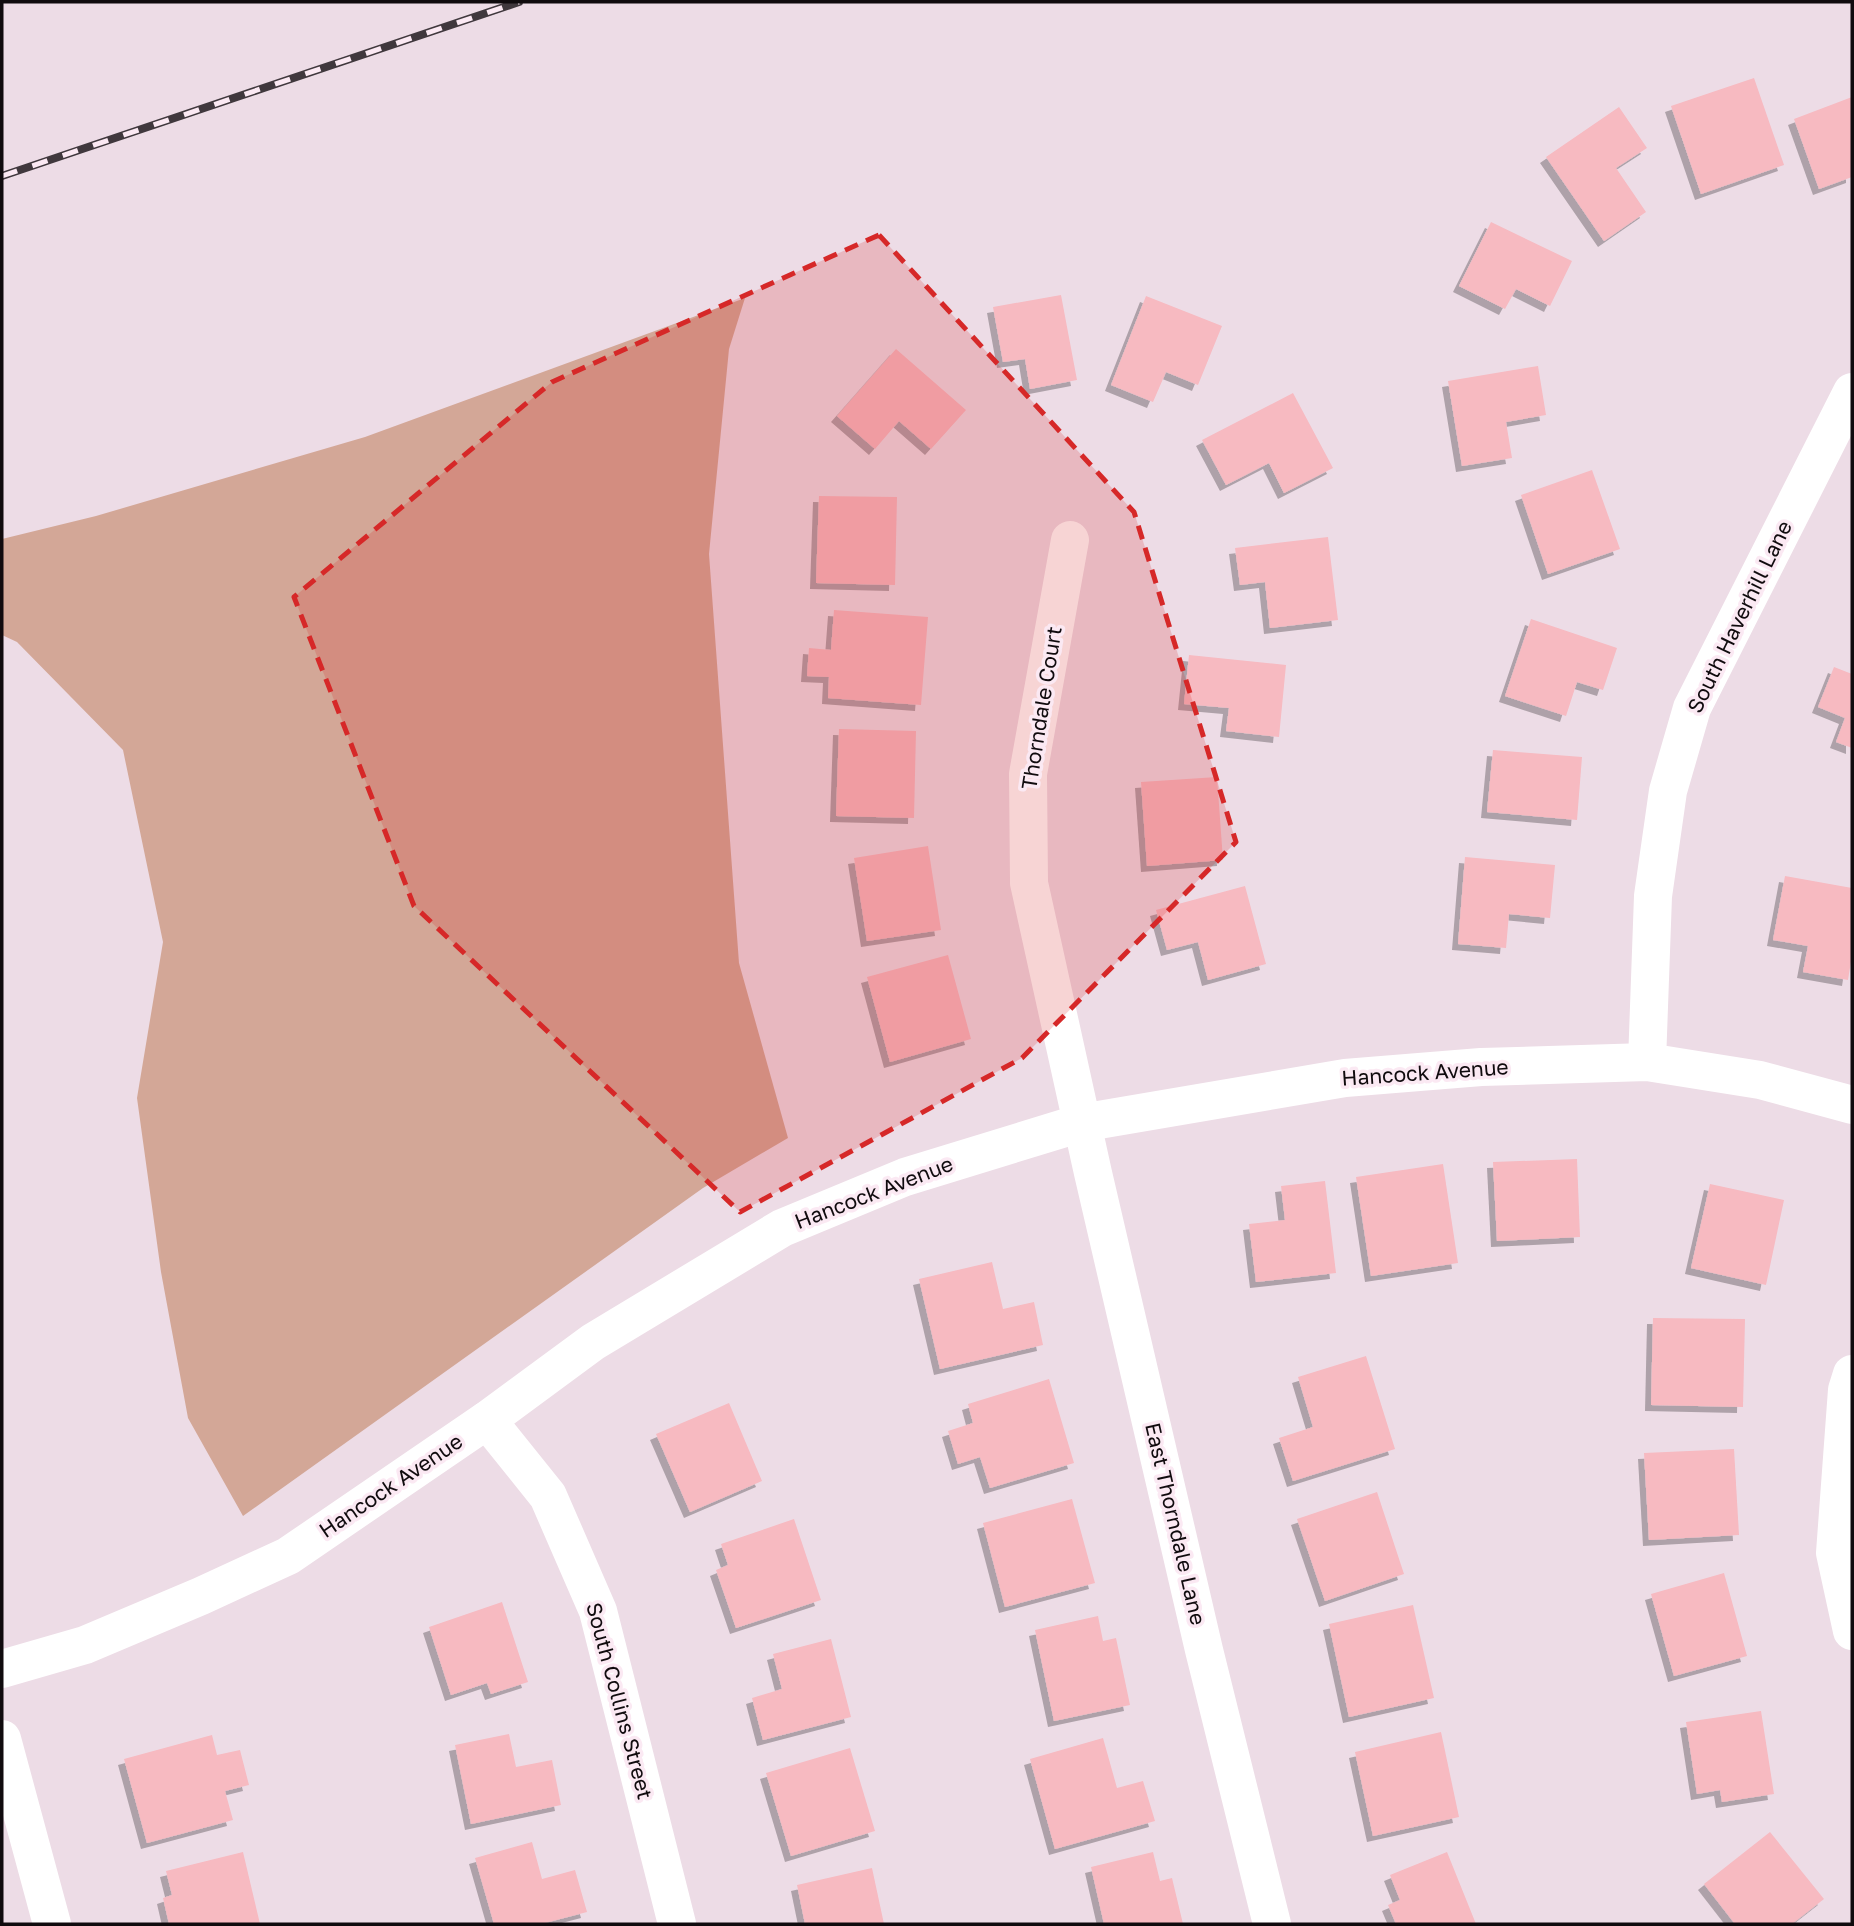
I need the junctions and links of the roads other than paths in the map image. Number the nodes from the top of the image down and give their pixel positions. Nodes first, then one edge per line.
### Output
1 (1852, 392) edge
2 (1070, 540) dead end
3 (1647, 1062) junction
4 (1852, 1105) edge
5 (1081, 1123) junction
6 (1852, 1374) edge
7 (487, 1420) junction
8 (1852, 1631) edge
9 (2, 1669) edge
10 (2, 1739) edge
11 (51, 1924) edge
12 (677, 1924) edge
13 (1272, 1924) edge

1 - 3 street, South Haverhill Lane
2 - 5 street, Thorndale Court
3 - 4 street, Hancock Avenue
3 - 5 street, Hancock Avenue
5 - 7 street, Hancock Avenue
5 - 13 street, East Thorndale Lane
6 - 8 street
7 - 9 street, Hancock Avenue
7 - 12 street, South Collins Street
10 - 11 street

